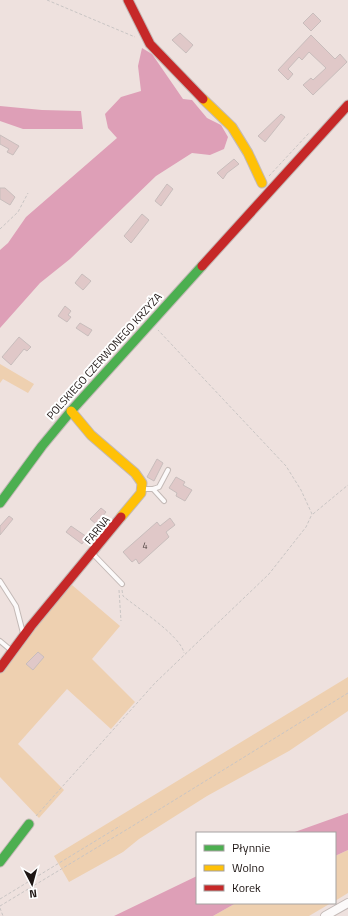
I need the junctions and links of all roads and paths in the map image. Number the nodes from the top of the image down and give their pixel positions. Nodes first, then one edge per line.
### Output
1 (47, 0) edge
2 (128, 0) edge
3 (136, 38) dead end
4 (348, 105) edge
5 (262, 183) dead end
6 (28, 193) dead end
7 (0, 229) edge
8 (150, 323) junction
9 (71, 411) junction
10 (168, 470) dead end
11 (348, 485) edge
12 (142, 488) junction
13 (153, 489) junction
14 (164, 501) dead end
15 (0, 503) edge
16 (312, 514) junction
17 (92, 554) junction
18 (0, 581) edge
19 (122, 584) junction
20 (121, 621) dead end
21 (24, 636) junction
22 (0, 641) edge
23 (12, 652) junction
24 (184, 654) junction
25 (0, 668) edge
26 (348, 693) edge
27 (29, 824) joint
28 (120, 826) dead end
29 (0, 862) edge
30 (0, 899) edge
31 (348, 903) edge
32 (0, 907) edge
33 (3, 916) edge
34 (325, 916) edge

1 - 3 path
2 - 5 street
4 - 8 street, POLSKIEGO CZERWONEGO KRZYŻA
6 - 7 path
8 - 9 street, POLSKIEGO CZERWONEGO KRZYŻA
8 - 16 path
9 - 12 street
9 - 15 street, POLSKIEGO CZERWONEGO KRZYŻA
10 - 13 lane
11 - 16 path
12 - 13 lane
12 - 17 street, FARNA
13 - 14 lane
16 - 24 path
17 - 19 lane
17 - 21 street, FARNA
18 - 21 lane
19 - 20 path
19 - 24 path
21 - 23 street, FARNA
22 - 23 lane
23 - 25 street, FARNA
24 - 27 path
26 - 32 path
27 - 29 street
28 - 30 path
31 - 34 street
32 - 33 path

